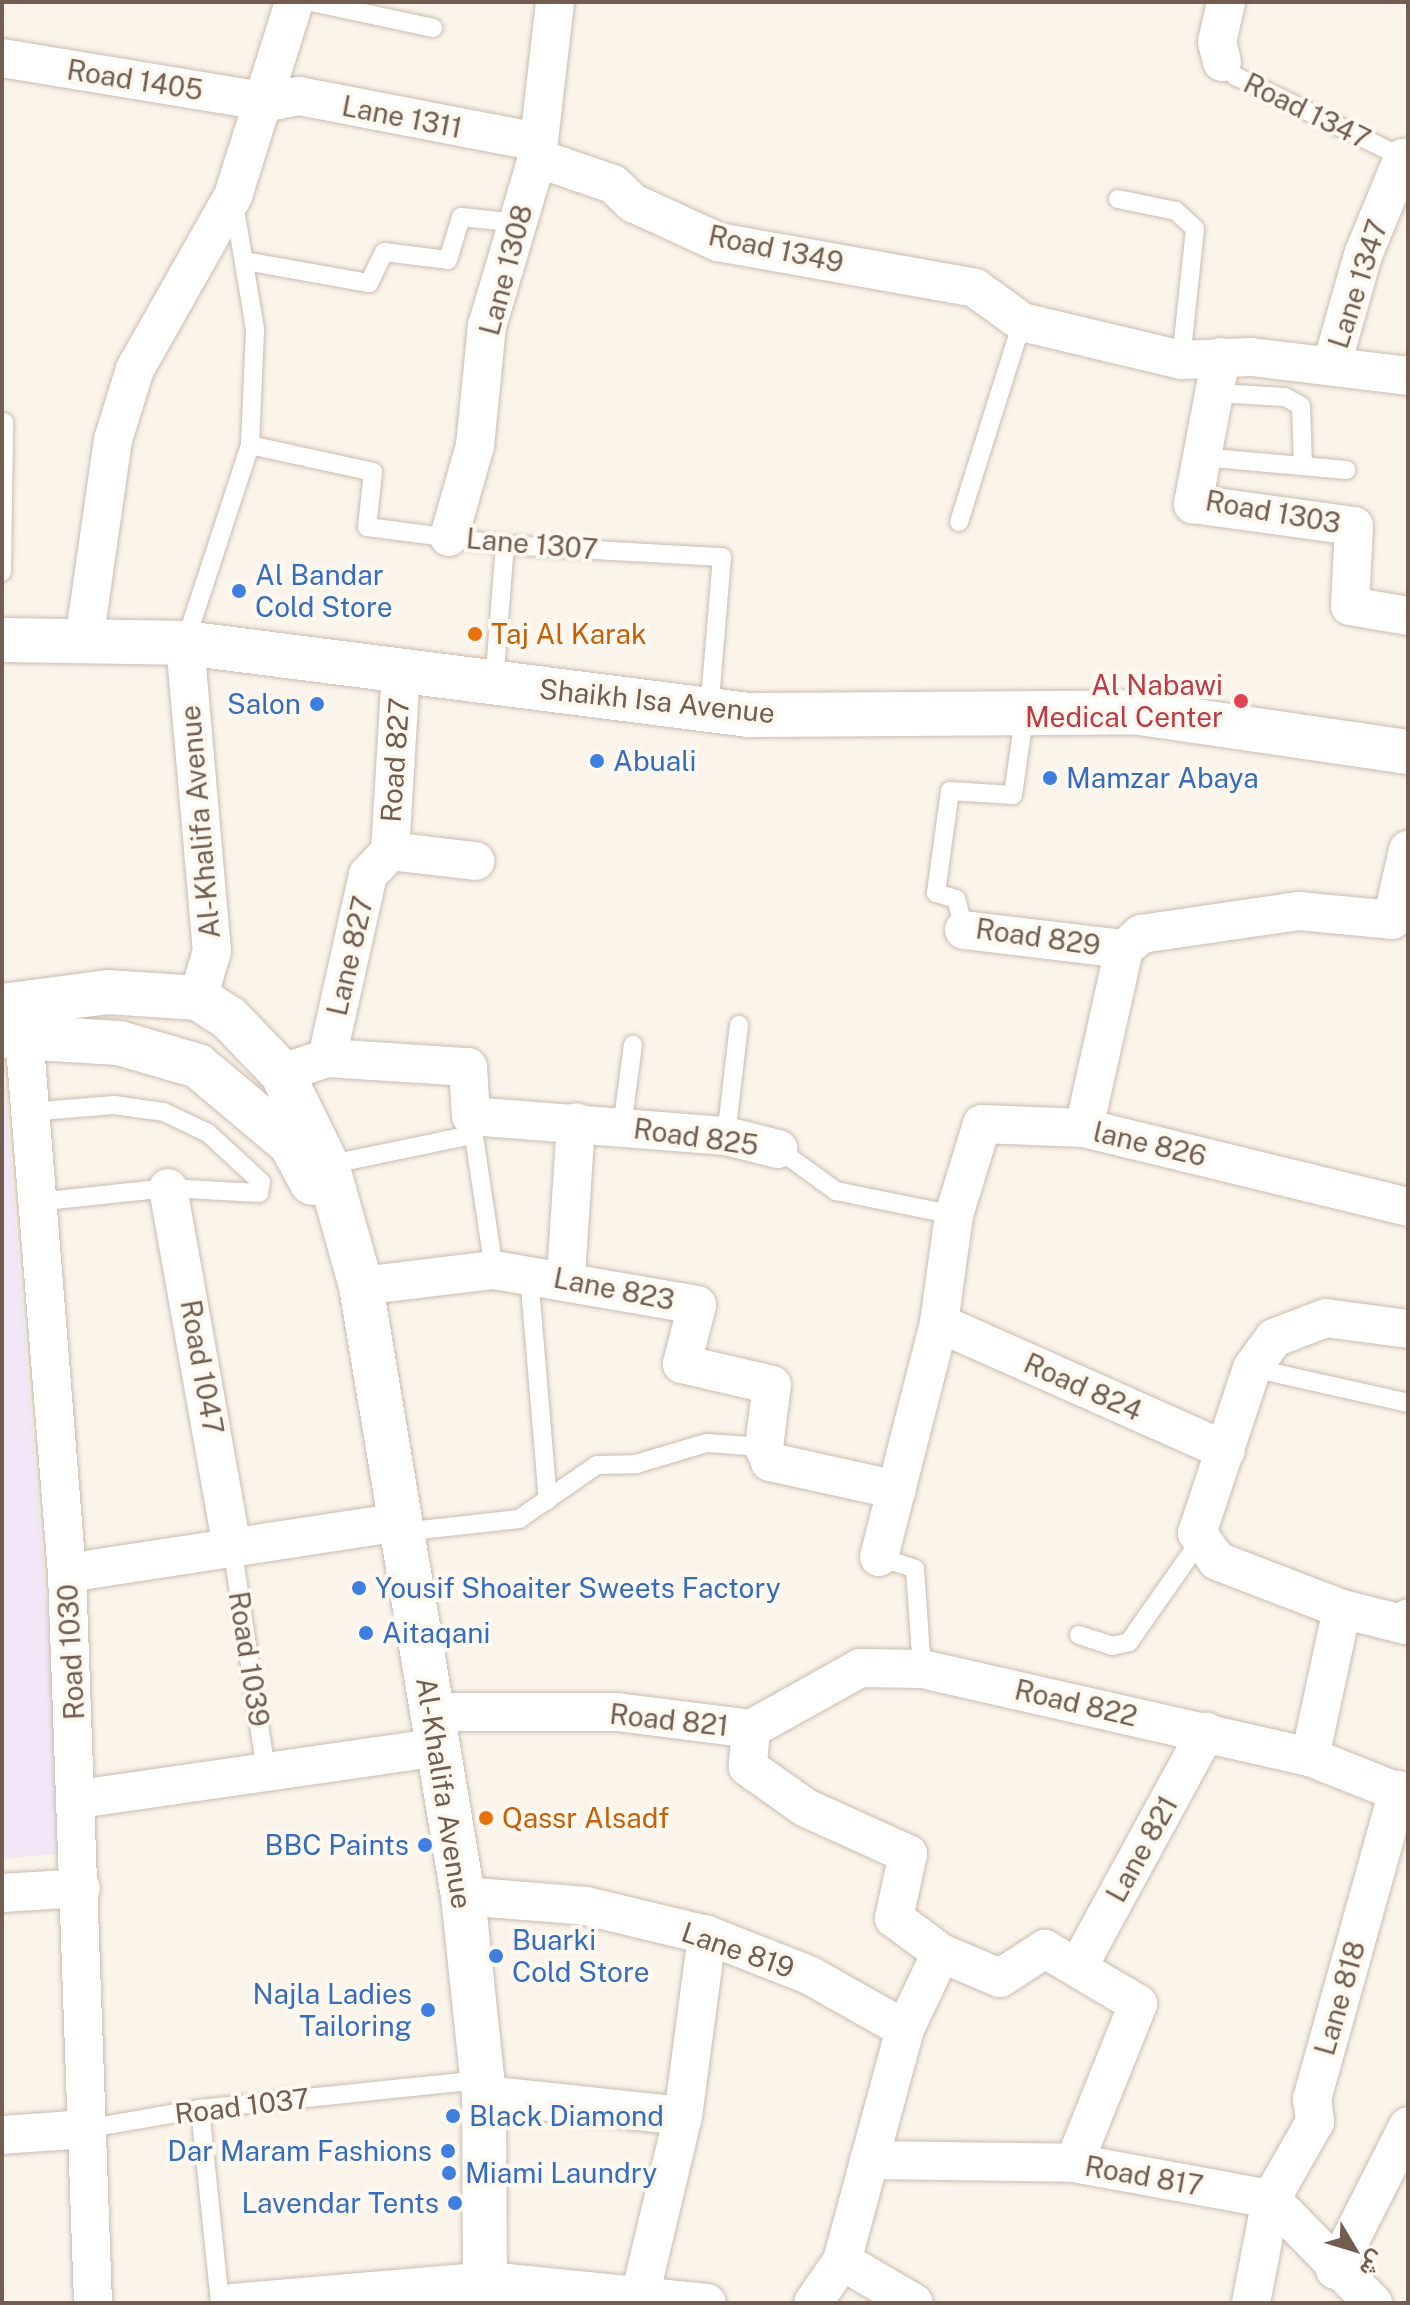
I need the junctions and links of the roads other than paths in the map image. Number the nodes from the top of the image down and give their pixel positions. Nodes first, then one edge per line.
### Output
1 (294, 2) edge
2 (312, 2) edge
3 (555, 2) edge
4 (1226, 2) edge
5 (433, 28) dead end
6 (2, 58) edge
7 (1222, 62) joint
8 (268, 102) junction
9 (537, 150) junction
10 (1405, 159) edge
11 (233, 196) junction
12 (1118, 199) dead end
13 (518, 223) junction
14 (245, 261) junction
15 (1022, 322) junction
16 (1181, 360) junction
17 (1332, 364) junction
18 (1218, 375) junction
19 (1408, 376) edge
20 (4, 422) dead end
21 (250, 445) junction
22 (1201, 457) junction
23 (1303, 466) junction
24 (1346, 470) dead end
25 (959, 522) dead end
26 (449, 537) junction
27 (505, 545) junction
28 (2, 572) edge
29 (1408, 616) edge
30 (2, 640) edge
31 (84, 641) junction
32 (185, 643) junction
33 (401, 670) junction
34 (494, 684) junction
35 (709, 711) junction
36 (1025, 711) junction
37 (1408, 752) edge
38 (1408, 850) edge
39 (390, 851) junction
40 (475, 861) dead end
41 (964, 930) joint
42 (1124, 949) junction
43 (198, 998) junction
44 (13, 1020) edge
45 (739, 1025) dead end
46 (119, 1043) junction
47 (633, 1045) dead end
48 (327, 1058) junction
49 (282, 1073) junction
50 (29, 1112) junction
51 (576, 1122) junction
52 (471, 1125) junction
53 (622, 1127) junction
54 (1084, 1128) junction
55 (726, 1136) junction
56 (778, 1149) joint
57 (327, 1165) junction
58 (168, 1188) junction
59 (36, 1202) junction
60 (1408, 1207) edge
61 (954, 1215) junction
62 (530, 1274) junction
63 (361, 1286) junction
64 (939, 1323) junction
65 (1408, 1329) edge
66 (1252, 1368) junction
67 (1408, 1403) edge
68 (764, 1447) junction
69 (1226, 1451) junction
70 (897, 1490) junction
71 (548, 1500) junction
72 (400, 1527) junction
73 (1199, 1542) junction
74 (232, 1546) junction
75 (879, 1557) joint
76 (67, 1573) junction
77 (1342, 1609) junction
78 (1407, 1623) edge
79 (1079, 1635) dead end
80 (922, 1669) junction
81 (435, 1729) junction
82 (751, 1729) junction
83 (1206, 1732) junction
84 (1310, 1757) junction
85 (266, 1772) junction
86 (1403, 1793) edge
87 (79, 1799) junction
88 (81, 1888) junction
89 (2, 1893) edge
90 (463, 1896) junction
91 (707, 1935) junction
92 (941, 1953) junction
93 (1078, 1967) junction
94 (905, 2029) junction
95 (483, 2087) junction
96 (200, 2109) junction
97 (683, 2116) junction
98 (1408, 2126) edge
99 (85, 2129) junction
100 (2, 2135) edge
101 (869, 2160) junction
102 (1074, 2163) junction
103 (1271, 2199) junction
104 (842, 2261) junction
105 (1335, 2270) junction
106 (486, 2292) edge
107 (641, 2292) junction
108 (354, 2298) edge
109 (93, 2303) edge
110 (220, 2303) edge
111 (232, 2303) edge
112 (707, 2303) edge
113 (813, 2303) edge
114 (914, 2303) edge
115 (1251, 2303) edge
116 (1373, 2303) edge

1 - 8 street
2 - 5 lane
3 - 9 street, Lane 1308
4 - 7 street, Road 1347
6 - 8 street, Road 1405
7 - 10 lane, Road 1347
8 - 9 street, Lane 1311
8 - 11 street
9 - 13 street, Lane 1308
9 - 15 street, Road 1349
10 - 17 street, Lane 1347
11 - 14 lane
11 - 31 street
12 - 16 lane
13 - 14 lane
13 - 26 street, Lane 1308
14 - 21 lane
15 - 16 street, Road 1349
15 - 25 lane
16 - 18 street, Road 1349
17 - 18 street, Road 1349
17 - 19 street, Road 1349
18 - 22 street, Road 1303
18 - 23 lane
20 - 28 lane
21 - 26 lane, Lane 1307
21 - 32 lane
22 - 23 lane
22 - 29 street, Road 1303
23 - 24 lane
26 - 27 lane, Lane 1307
27 - 34 lane
27 - 35 lane, Lane 1307
30 - 31 street, Shaikh Isa Avenue
31 - 32 street, Shaikh Isa Avenue
32 - 33 street, Shaikh Isa Avenue
32 - 43 street, Al-Khalifa Avenue
33 - 34 street, Shaikh Isa Avenue
33 - 39 street, Road 827
34 - 35 street, Shaikh Isa Avenue
35 - 36 street, Shaikh Isa Avenue
36 - 37 street, Shaikh Isa Avenue
36 - 41 lane, Road 829
38 - 42 street, Road 829
39 - 40 street
39 - 48 street, Lane 827
41 - 42 street, Road 829
42 - 54 street, Road 829
43 - 44 street
43 - 46 street
43 - 49 street, Al-Khalifa Avenue
44 - 46 street, Al-Khalifa Avenue
44 - 50 street, Road 1030
45 - 55 lane
46 - 63 street, Al-Khalifa Avenue
47 - 53 lane
48 - 49 street
48 - 52 street
49 - 57 street, Al-Khalifa Avenue
50 - 58 lane
50 - 59 street, Road 1030
51 - 52 street, Road 825
51 - 53 street, Road 825
51 - 62 street
52 - 57 lane, Road 825
52 - 62 lane
53 - 55 street, Road 825
54 - 60 street, lane 826
54 - 61 street, lane 826
55 - 56 street, Road 825
56 - 61 lane, Road 825
57 - 63 street, Al-Khalifa Avenue
58 - 59 lane
58 - 74 street, Road 1047
59 - 76 street, Road 1030
61 - 64 street
62 - 63 street, Lane 823
62 - 68 street, Lane 823
62 - 71 lane
63 - 72 street, Al-Khalifa Avenue
64 - 69 street, Road 824
64 - 70 street
65 - 66 street
66 - 67 lane
66 - 69 street
68 - 70 street
68 - 71 lane
69 - 73 street
70 - 75 street
71 - 72 lane
72 - 74 street
72 - 81 street, Al-Khalifa Avenue
73 - 77 street
73 - 79 lane
74 - 76 street
74 - 85 lane, Road 1039
75 - 80 lane
76 - 87 street, Road 1030
77 - 78 street
77 - 84 street
80 - 82 street, Road 822
80 - 83 street, Road 822
81 - 82 street, Road 821
81 - 85 street
81 - 90 street, Al-Khalifa Avenue
82 - 92 street, Road 821
83 - 84 street, Road 822
83 - 93 street, Lane 821
84 - 86 street, Road 822
85 - 87 street
86 - 103 street, Lane 818
87 - 88 street, Road 1030
88 - 89 street
88 - 99 street, Road 1030
90 - 91 street, Lane 819
90 - 95 street, Al-Khalifa Avenue
91 - 94 street, Lane 819
91 - 97 street
92 - 93 street
92 - 94 street
93 - 102 street
94 - 101 street
95 - 96 lane, Road 1037
95 - 97 street
95 - 106 street, Al-Khalifa Avenue
96 - 99 lane, Road 1037
96 - 110 lane
97 - 107 street
98 - 105 street
99 - 100 street, Road 1037
99 - 109 street, Road 1030
101 - 102 street, Road 817
101 - 104 street
102 - 103 street, Road 817
103 - 105 street
103 - 115 street, Lane 818
104 - 113 street
104 - 114 street
105 - 116 street
106 - 107 street
106 - 108 street
107 - 112 street
108 - 111 street

